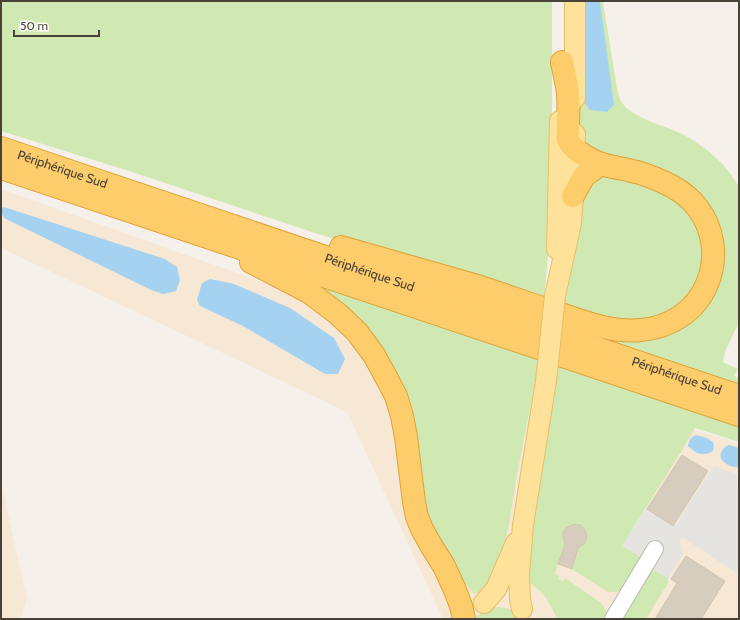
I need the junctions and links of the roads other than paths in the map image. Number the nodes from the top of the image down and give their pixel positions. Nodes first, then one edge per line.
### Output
1 (563, 1) edge
2 (575, 1) edge
3 (562, 62) junction
4 (1, 148) edge
5 (575, 150) junction
6 (601, 164) junction
7 (1, 168) edge
8 (573, 196) junction
9 (199, 234) junction
10 (284, 243) junction
11 (555, 296) junction
12 (739, 396) edge
13 (739, 415) edge
14 (523, 525) junction
15 (655, 549) dead end
16 (484, 603) junction
17 (526, 614) edge
18 (464, 619) edge
19 (467, 619) edge
20 (613, 619) edge

1 - 3 main road
2 - 5 main road
3 - 5 highway
3 - 11 main road
4 - 10 highway, Périphérique Sud
5 - 6 highway
5 - 8 main road
6 - 8 highway
6 - 10 highway
7 - 9 highway, Périphérique Sud
8 - 11 main road
9 - 13 highway, Périphérique Sud
9 - 18 highway
10 - 12 highway, Périphérique Sud
11 - 14 main road, bridge
14 - 16 main road
14 - 17 main road
15 - 20 lane
16 - 17 main road
16 - 19 main road

